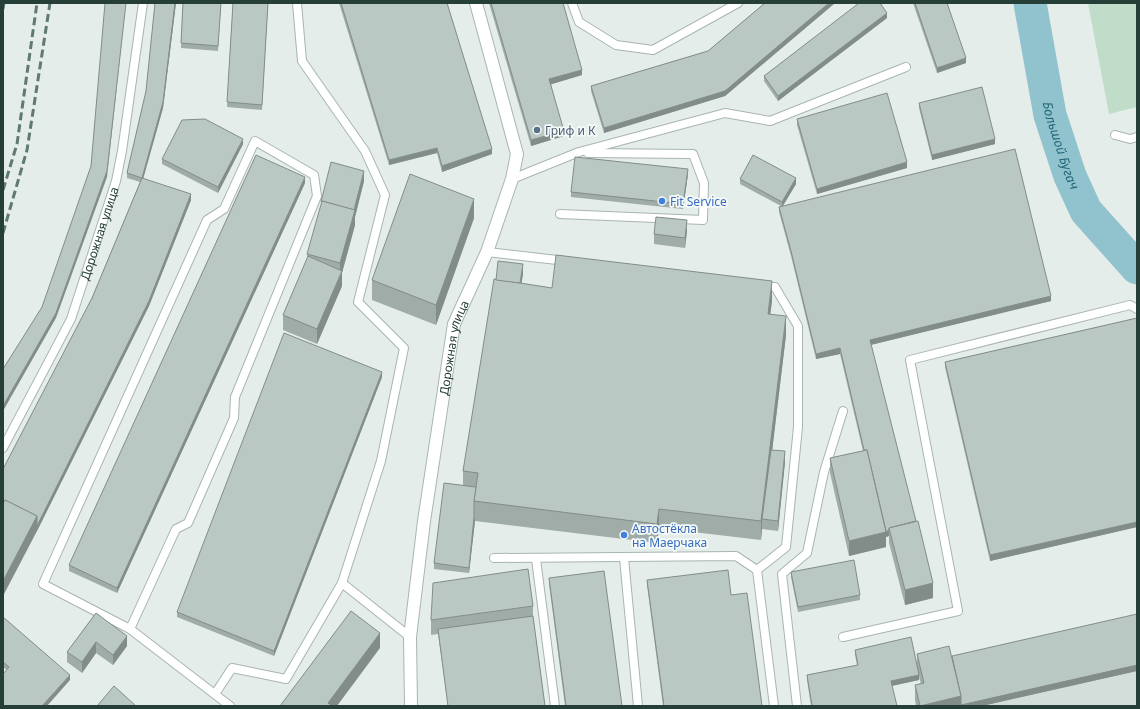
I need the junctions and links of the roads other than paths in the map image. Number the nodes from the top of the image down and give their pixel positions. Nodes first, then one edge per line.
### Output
1 (143, 3) edge
2 (297, 3) edge
3 (476, 3) edge
4 (572, 3) edge
5 (738, 3) edge
6 (906, 67) dead end
7 (1115, 135) dead end
8 (1137, 137) edge
9 (579, 152) junction
10 (512, 179) junction
11 (560, 214) dead end
12 (487, 252) junction
13 (573, 262) edge
14 (752, 284) edge
15 (1137, 309) edge
16 (843, 411) dead end
17 (3, 448) edge
18 (494, 558) dead end
19 (624, 558) junction
20 (536, 559) junction
21 (757, 570) junction
22 (342, 582) junction
23 (130, 629) junction
24 (410, 637) junction
25 (843, 637) dead end
26 (215, 694) junction
27 (230, 706) edge
28 (411, 706) edge
29 (555, 706) edge
30 (638, 706) edge
31 (774, 706) edge
32 (797, 706) edge

1 - 17 lane, Дорожная улица
2 - 22 lane
3 - 10 street, Дорожная улица
4 - 5 lane
6 - 9 lane
7 - 8 lane
9 - 10 lane
9 - 11 lane
10 - 12 street, Дорожная улица
12 - 13 lane
12 - 24 street, Дорожная улица
14 - 21 lane
15 - 25 lane
16 - 32 lane
18 - 20 lane
19 - 20 lane
19 - 21 lane
19 - 30 lane
20 - 29 lane
21 - 31 lane
22 - 24 lane
22 - 26 lane
23 - 23 lane
23 - 26 lane
24 - 28 street, Дорожная улица
26 - 27 lane

